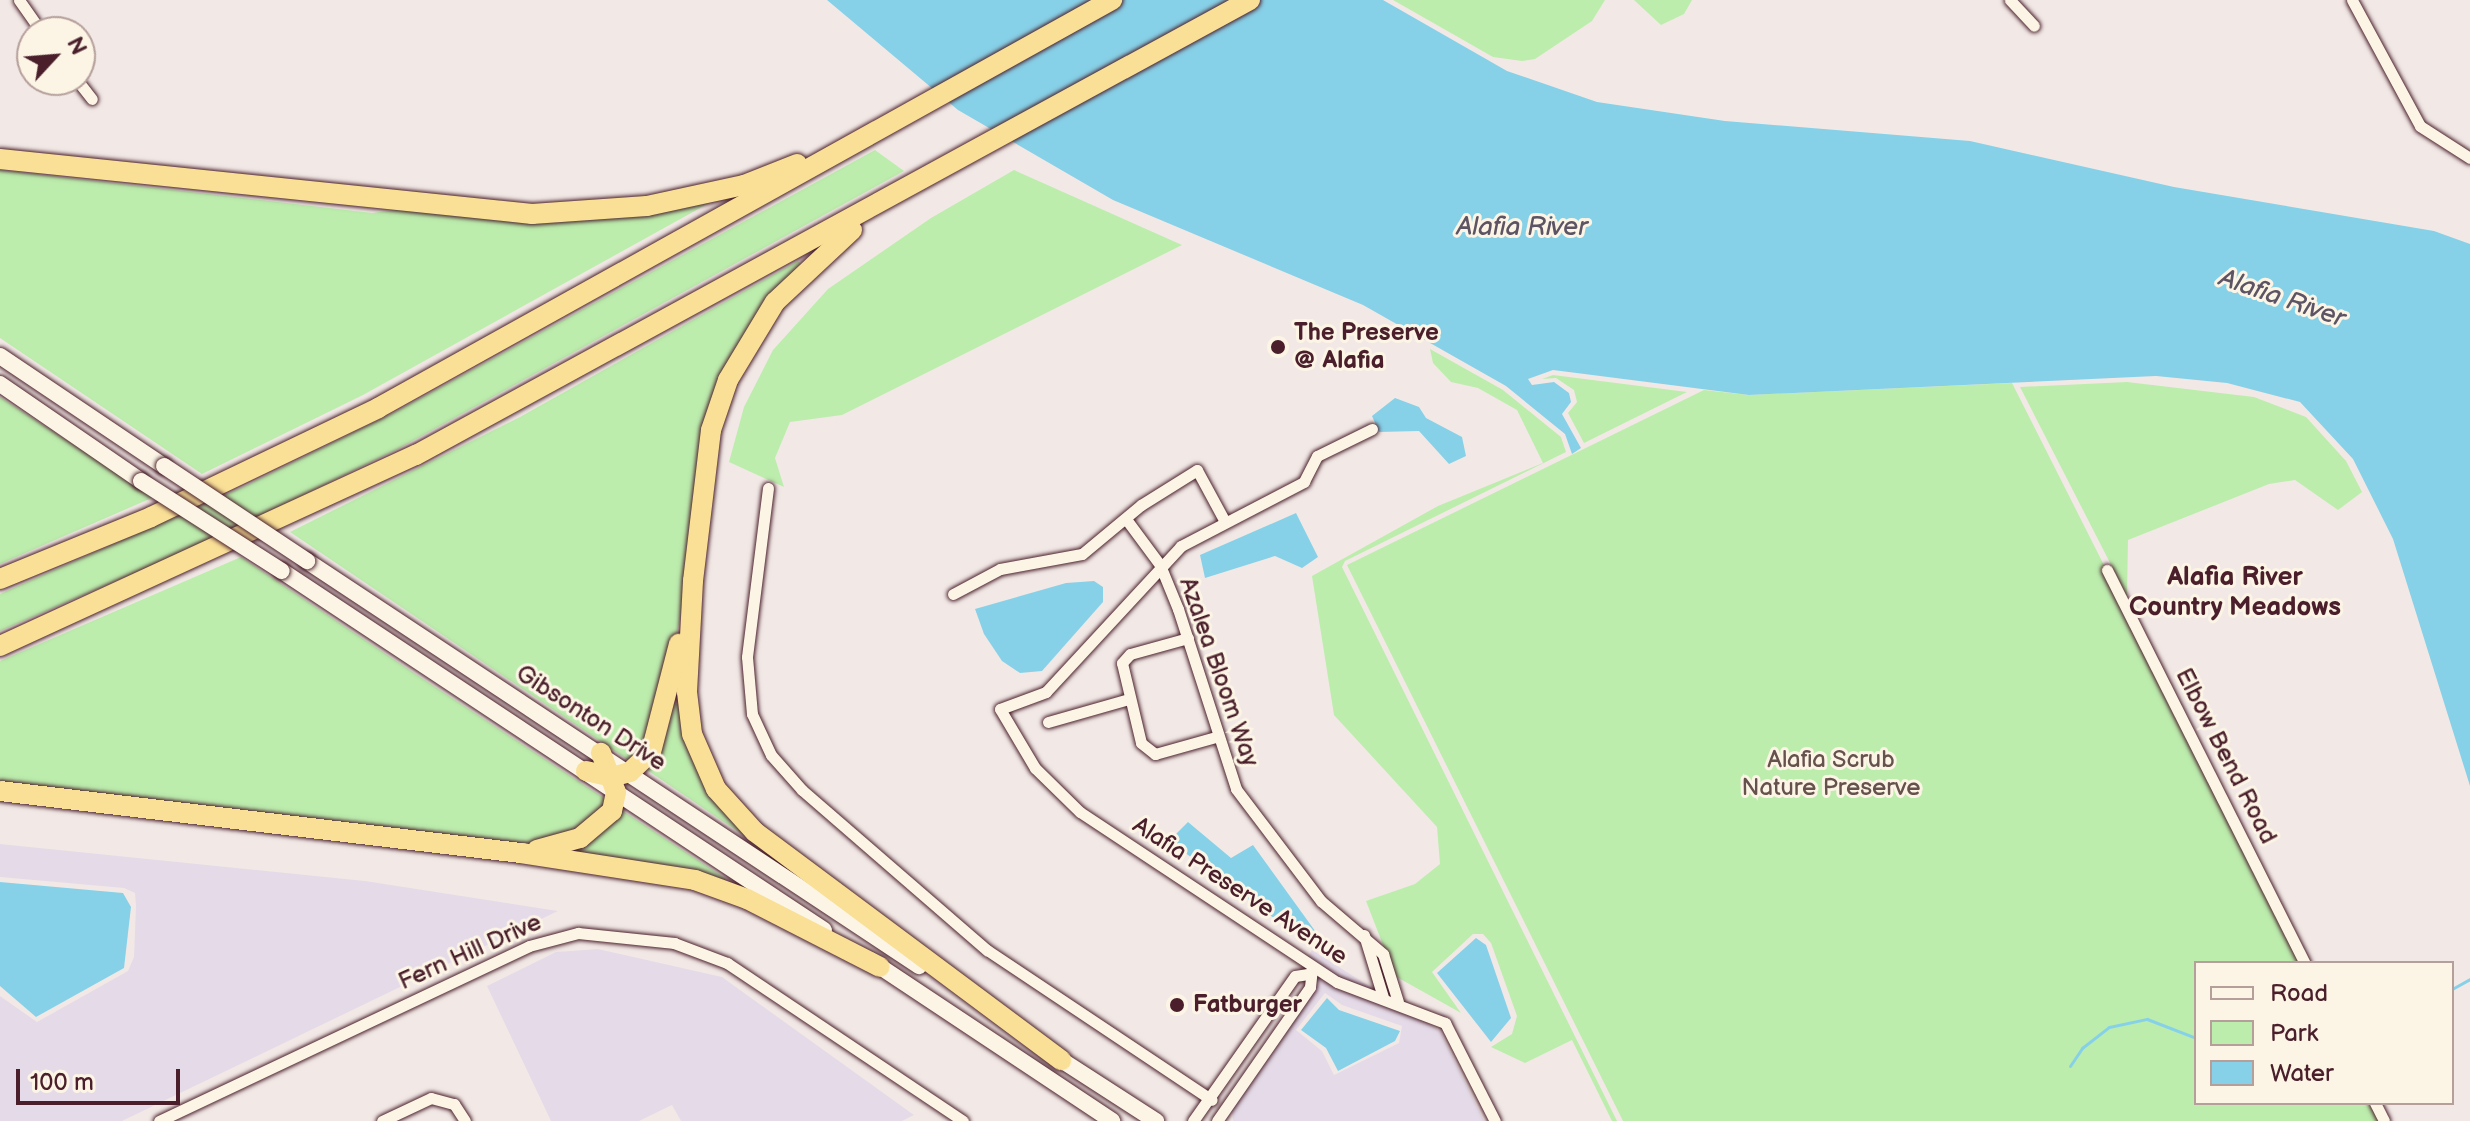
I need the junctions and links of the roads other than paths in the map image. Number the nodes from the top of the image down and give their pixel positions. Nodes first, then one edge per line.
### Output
1 (1112, 0) edge
2 (1250, 0) edge
3 (2010, 0) edge
4 (2352, 0) edge
5 (2034, 26) dead end
6 (90, 96) edge
7 (92, 99) dead end
8 (852, 144) junction
9 (2470, 158) edge
10 (0, 159) edge
11 (886, 201) junction
12 (0, 356) edge
13 (0, 384) edge
14 (1372, 429) dead end
15 (768, 488) dead end
16 (1126, 519) junction
17 (1224, 520) junction
18 (1160, 565) junction
19 (2107, 570) dead end
20 (0, 579) edge
21 (693, 581) junction
22 (953, 594) dead end
23 (1188, 638) junction
24 (0, 646) edge
25 (1129, 699) junction
26 (1048, 722) dead end
27 (1216, 737) junction
28 (601, 753) joint
29 (586, 771) joint
30 (619, 780) junction
31 (0, 791) edge
32 (521, 853) junction
33 (1364, 934) junction
34 (2304, 961) edge
35 (880, 967) junction
36 (1311, 970) junction
37 (1383, 997) junction
38 (1398, 1002) junction
39 (1061, 1060) junction
40 (1212, 1100) junction
41 (159, 1121) edge
42 (382, 1121) edge
43 (465, 1121) edge
44 (963, 1121) edge
45 (1112, 1121) edge
46 (1156, 1121) edge
47 (1193, 1121) edge
48 (1217, 1121) edge
49 (1495, 1121) edge

1 - 8 highway
2 - 11 highway
3 - 5 street
4 - 9 street
6 - 7 street
8 - 10 highway
8 - 20 highway
11 - 21 highway
11 - 24 highway
12 - 28 main road, Gibsonton Drive, bridge
13 - 29 main road, Gibsonton Drive, bridge
14 - 17 street
15 - 40 street
16 - 17 street
16 - 18 street, Azalea Bloom Way
16 - 22 street
17 - 18 street
18 - 23 street, Azalea Bloom Way
18 - 36 street, Alafia Preserve Avenue
19 - 34 street, Elbow Bend Road
21 - 30 highway
21 - 39 highway
23 - 25 street
23 - 27 street, Azalea Bloom Way
25 - 26 street
25 - 27 street
27 - 33 street, Azalea Bloom Way
28 - 30 highway
29 - 30 highway
30 - 32 highway
30 - 35 main road, Gibsonton Drive
30 - 39 main road, Gibsonton Drive
31 - 32 highway
32 - 35 highway
33 - 37 street
33 - 38 street, Azalea Bloom Way
35 - 45 main road, Gibsonton Drive
36 - 37 street, Alafia Preserve Avenue
36 - 40 street
36 - 48 street
37 - 38 street, Alafia Preserve Avenue
38 - 49 street, Alafia Preserve Avenue
39 - 46 main road, Gibsonton Drive
40 - 47 street
41 - 44 street, Fern Hill Drive
42 - 43 street

